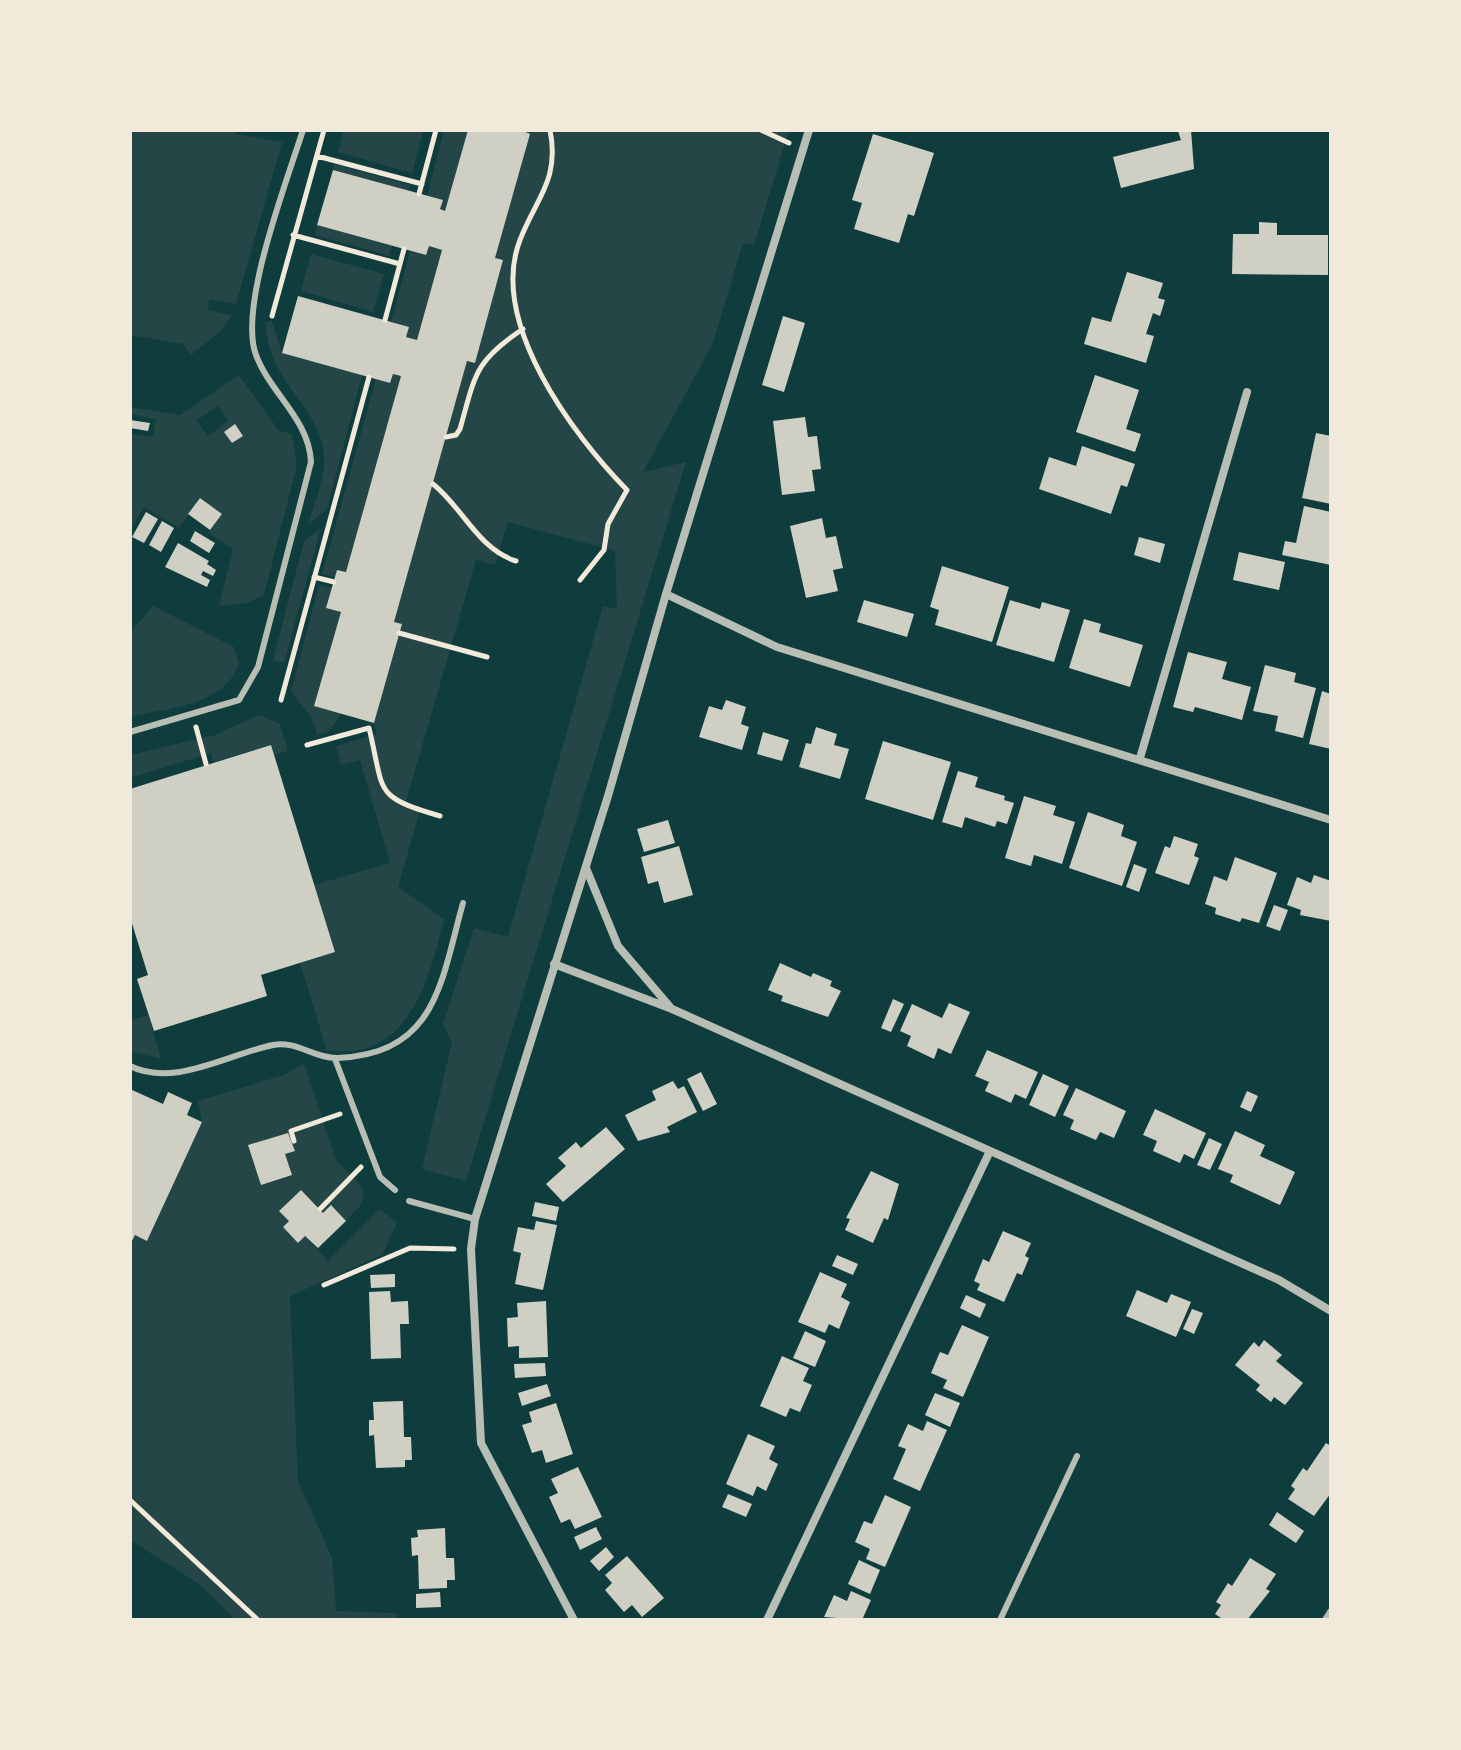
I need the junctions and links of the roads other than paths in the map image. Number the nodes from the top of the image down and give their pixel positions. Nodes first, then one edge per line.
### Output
1 (303, 130) edge
2 (809, 130) edge
3 (1247, 392) dead end
4 (666, 594) junction
5 (130, 732) edge
6 (1140, 758) junction
7 (1331, 820) edge
8 (586, 868) junction
9 (463, 903) dead end
10 (554, 964) junction
11 (672, 1009) junction
12 (335, 1059) junction
13 (130, 1066) edge
14 (990, 1151) junction
15 (395, 1190) dead end
16 (409, 1201) dead end
17 (475, 1219) junction
18 (1331, 1311) edge
19 (1077, 1456) dead end
20 (1331, 1612) edge
21 (574, 1620) edge
22 (767, 1620) edge
23 (1000, 1620) edge
24 (1326, 1620) edge

1 - 5 lane
2 - 4 street
3 - 6 street
4 - 6 street
4 - 8 street
6 - 7 street
8 - 10 street
8 - 11 street
9 - 12 lane
10 - 11 street
10 - 17 street
11 - 14 street
12 - 13 lane
12 - 15 lane
14 - 18 street
14 - 22 street
16 - 17 lane
17 - 21 street
19 - 23 lane
20 - 24 street

